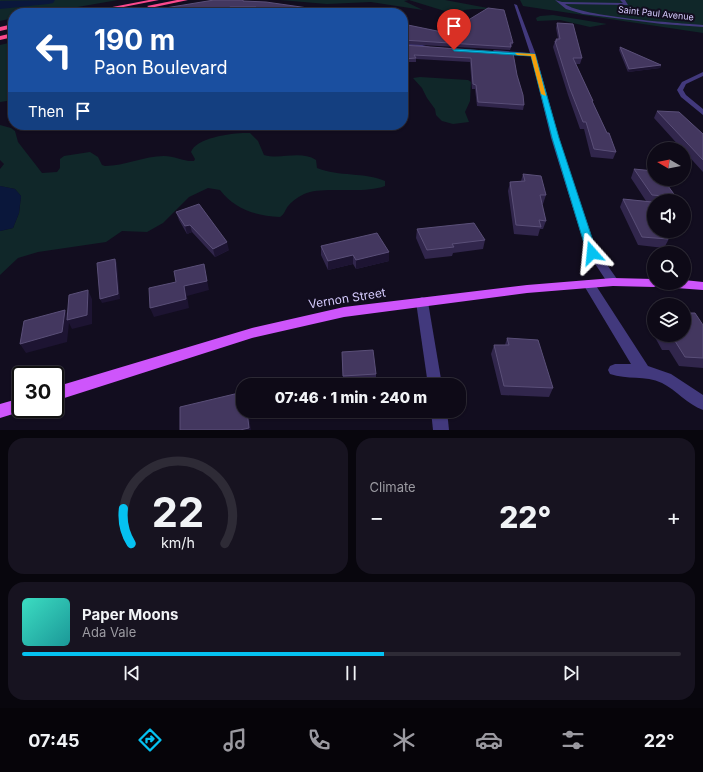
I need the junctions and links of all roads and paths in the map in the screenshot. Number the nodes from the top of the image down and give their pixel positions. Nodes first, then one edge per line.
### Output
1 (157, 0) edge
2 (186, 0) edge
3 (622, 0) edge
4 (559, 2) edge
5 (515, 5) dead end
6 (112, 8) edge
7 (142, 8) edge
8 (703, 26) edge
9 (408, 43) edge
10 (408, 47) edge
11 (428, 48) junction
12 (435, 48) edge
13 (486, 52) edge
14 (534, 55) junction
15 (703, 74) edge
16 (703, 113) edge
17 (612, 282) junction
18 (647, 282) edge
19 (589, 284) junction
20 (691, 285) edge
21 (703, 286) edge
22 (422, 302) junction
23 (615, 370) dead end
24 (643, 371) junction
25 (434, 378) edge
26 (64, 391) edge
27 (703, 403) edge
28 (12, 407) edge
29 (0, 411) edge
30 (440, 418) edge
31 (441, 430) edge

1 - 6 highway
2 - 7 highway
3 - 4 street
4 - 8 street, Saint Paul Avenue
5 - 14 street
9 - 11 street
10 - 11 street
11 - 12 street
13 - 14 street
14 - 17 street
15 - 16 street
17 - 18 main road, Vernon Street
17 - 19 main road, Vernon Street
19 - 22 main road, Vernon Street
19 - 24 street
20 - 21 main road
22 - 25 street
22 - 26 main road, Vernon Street
23 - 24 street
24 - 27 street
28 - 29 main road
30 - 31 street

